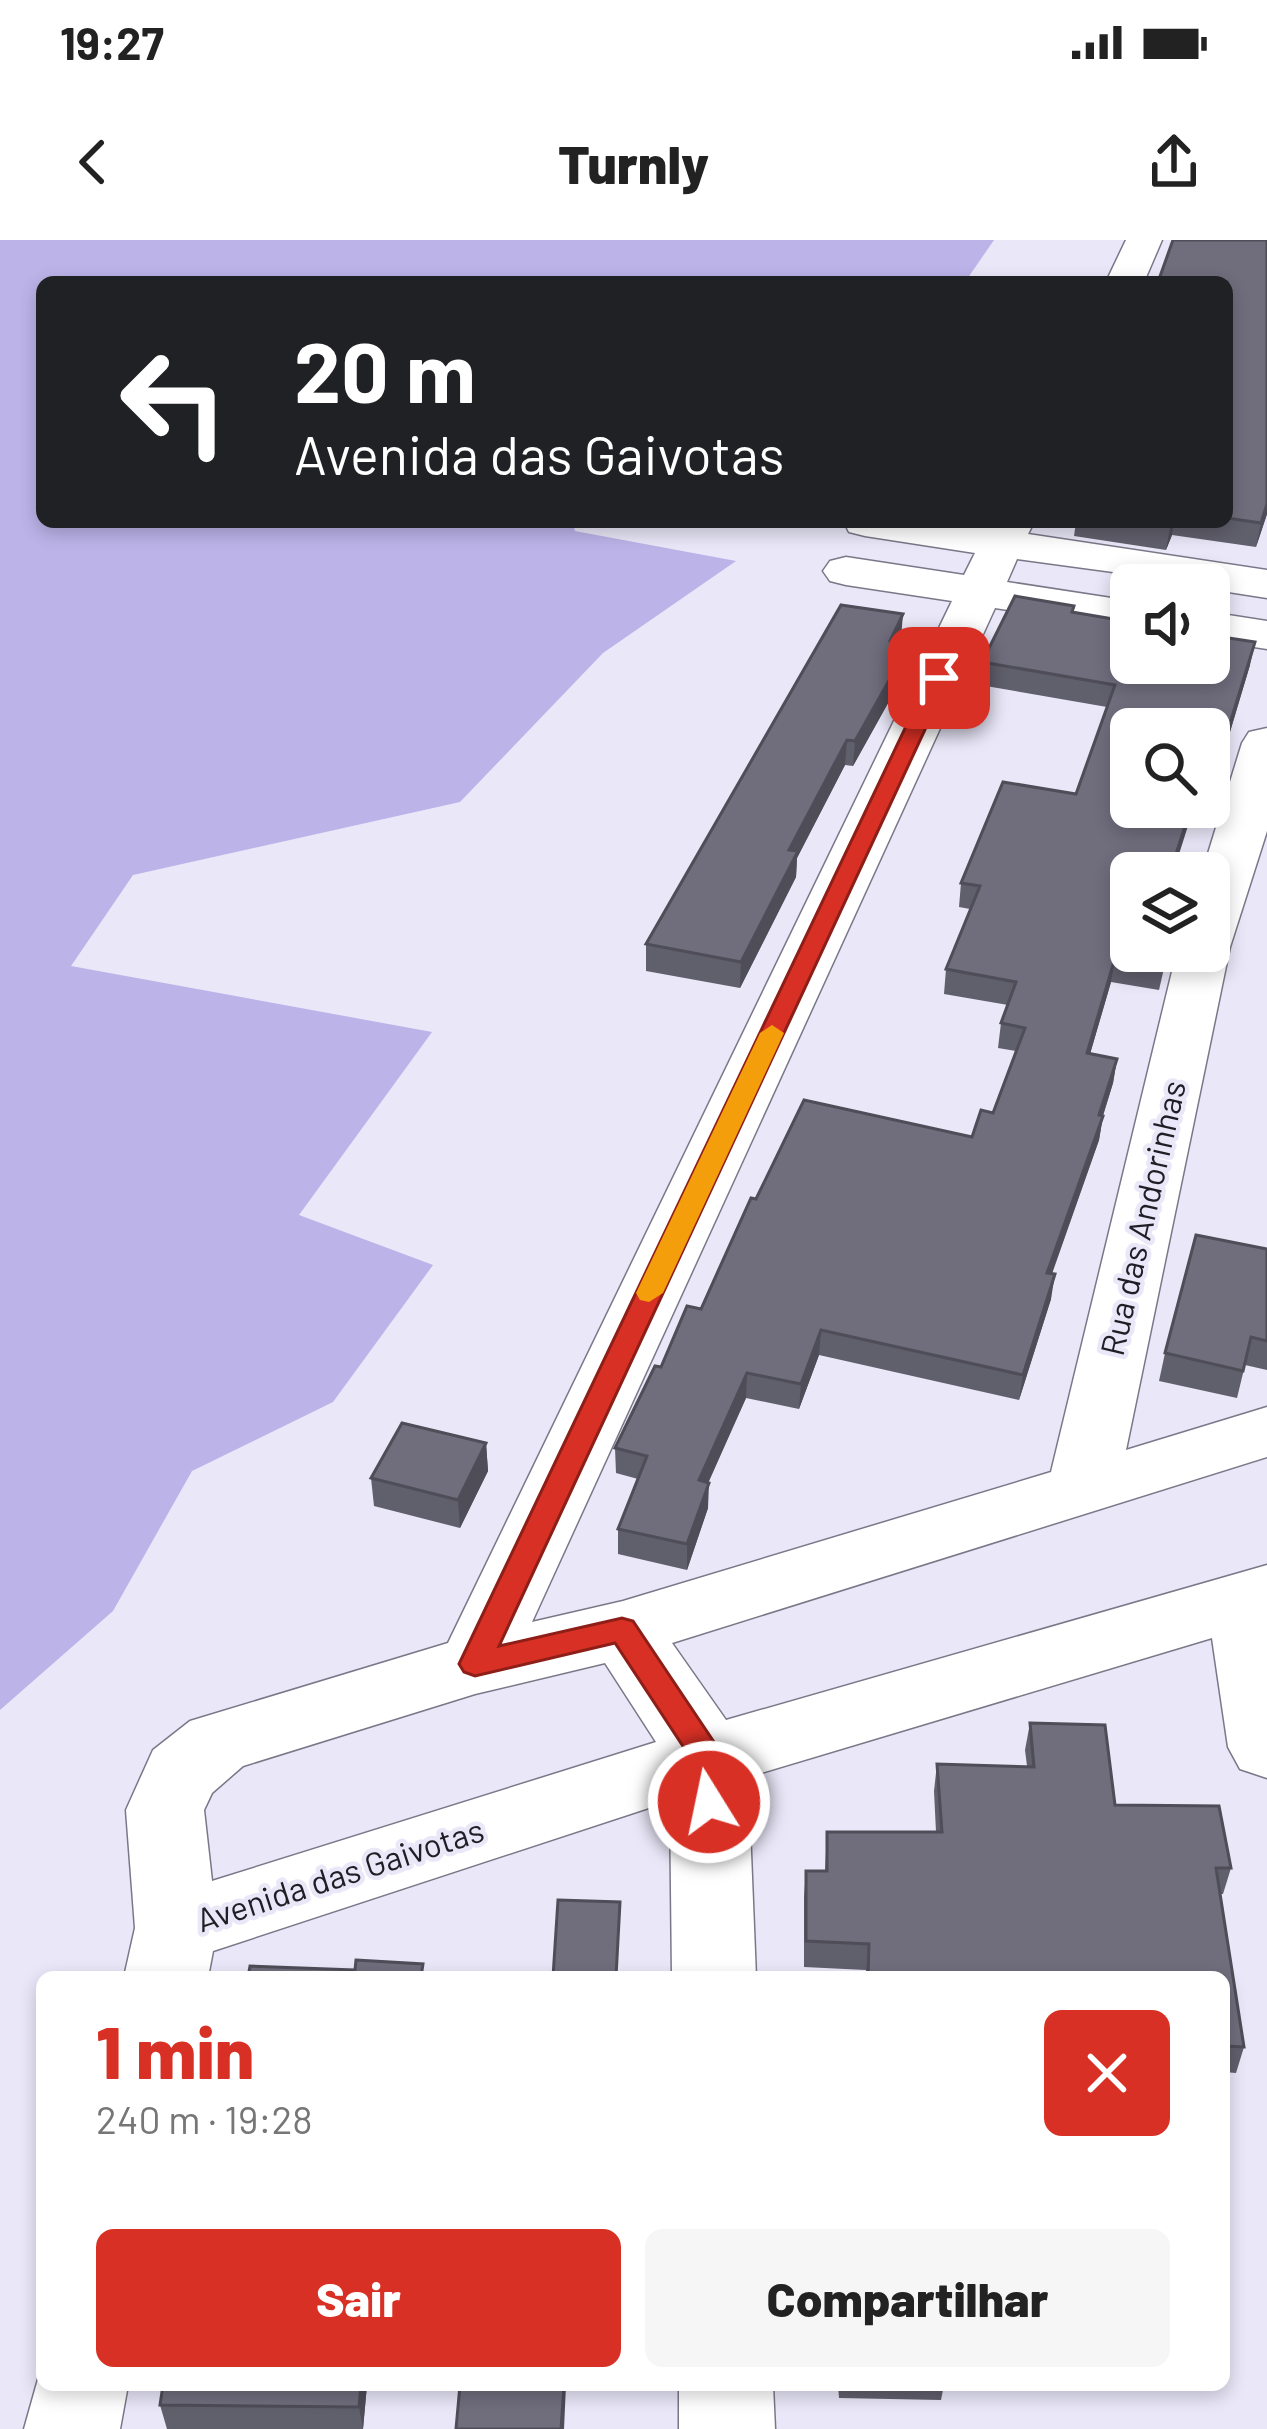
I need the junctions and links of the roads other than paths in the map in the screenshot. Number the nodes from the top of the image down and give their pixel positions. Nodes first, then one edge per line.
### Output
1 (1144, 240) edge
2 (1128, 276) edge
3 (887, 528) edge
4 (998, 553) edge
5 (846, 571) dead end
6 (1267, 584) edge
7 (1110, 605) edge
8 (1230, 629) edge
9 (1267, 635) edge
10 (1267, 743) edge
11 (1230, 867) edge
12 (1200, 972) edge
13 (1267, 1432) edge
14 (1084, 1485) junction
15 (1255, 1597) edge
16 (622, 1630) junction
17 (475, 1664) junction
18 (1267, 1747) edge
19 (708, 1757) junction
20 (171, 1953) edge
21 (714, 1971) edge
22 (81, 2391) edge
23 (726, 2391) edge
24 (72, 2429) edge
25 (727, 2429) edge

1 - 2 street
3 - 4 street
4 - 5 street
4 - 6 street
4 - 7 street
4 - 17 street
8 - 9 street
10 - 11 street
12 - 14 street, Rua das Andorinhas
13 - 14 street, Avenida das Gaivotas
14 - 16 street, Avenida das Gaivotas
15 - 18 street
15 - 19 street, Avenida das Gaivotas
16 - 17 street, Avenida das Gaivotas
16 - 19 street
17 - 20 street, Avenida das Gaivotas
19 - 20 street, Avenida das Gaivotas
19 - 21 street
22 - 24 street
23 - 25 street

